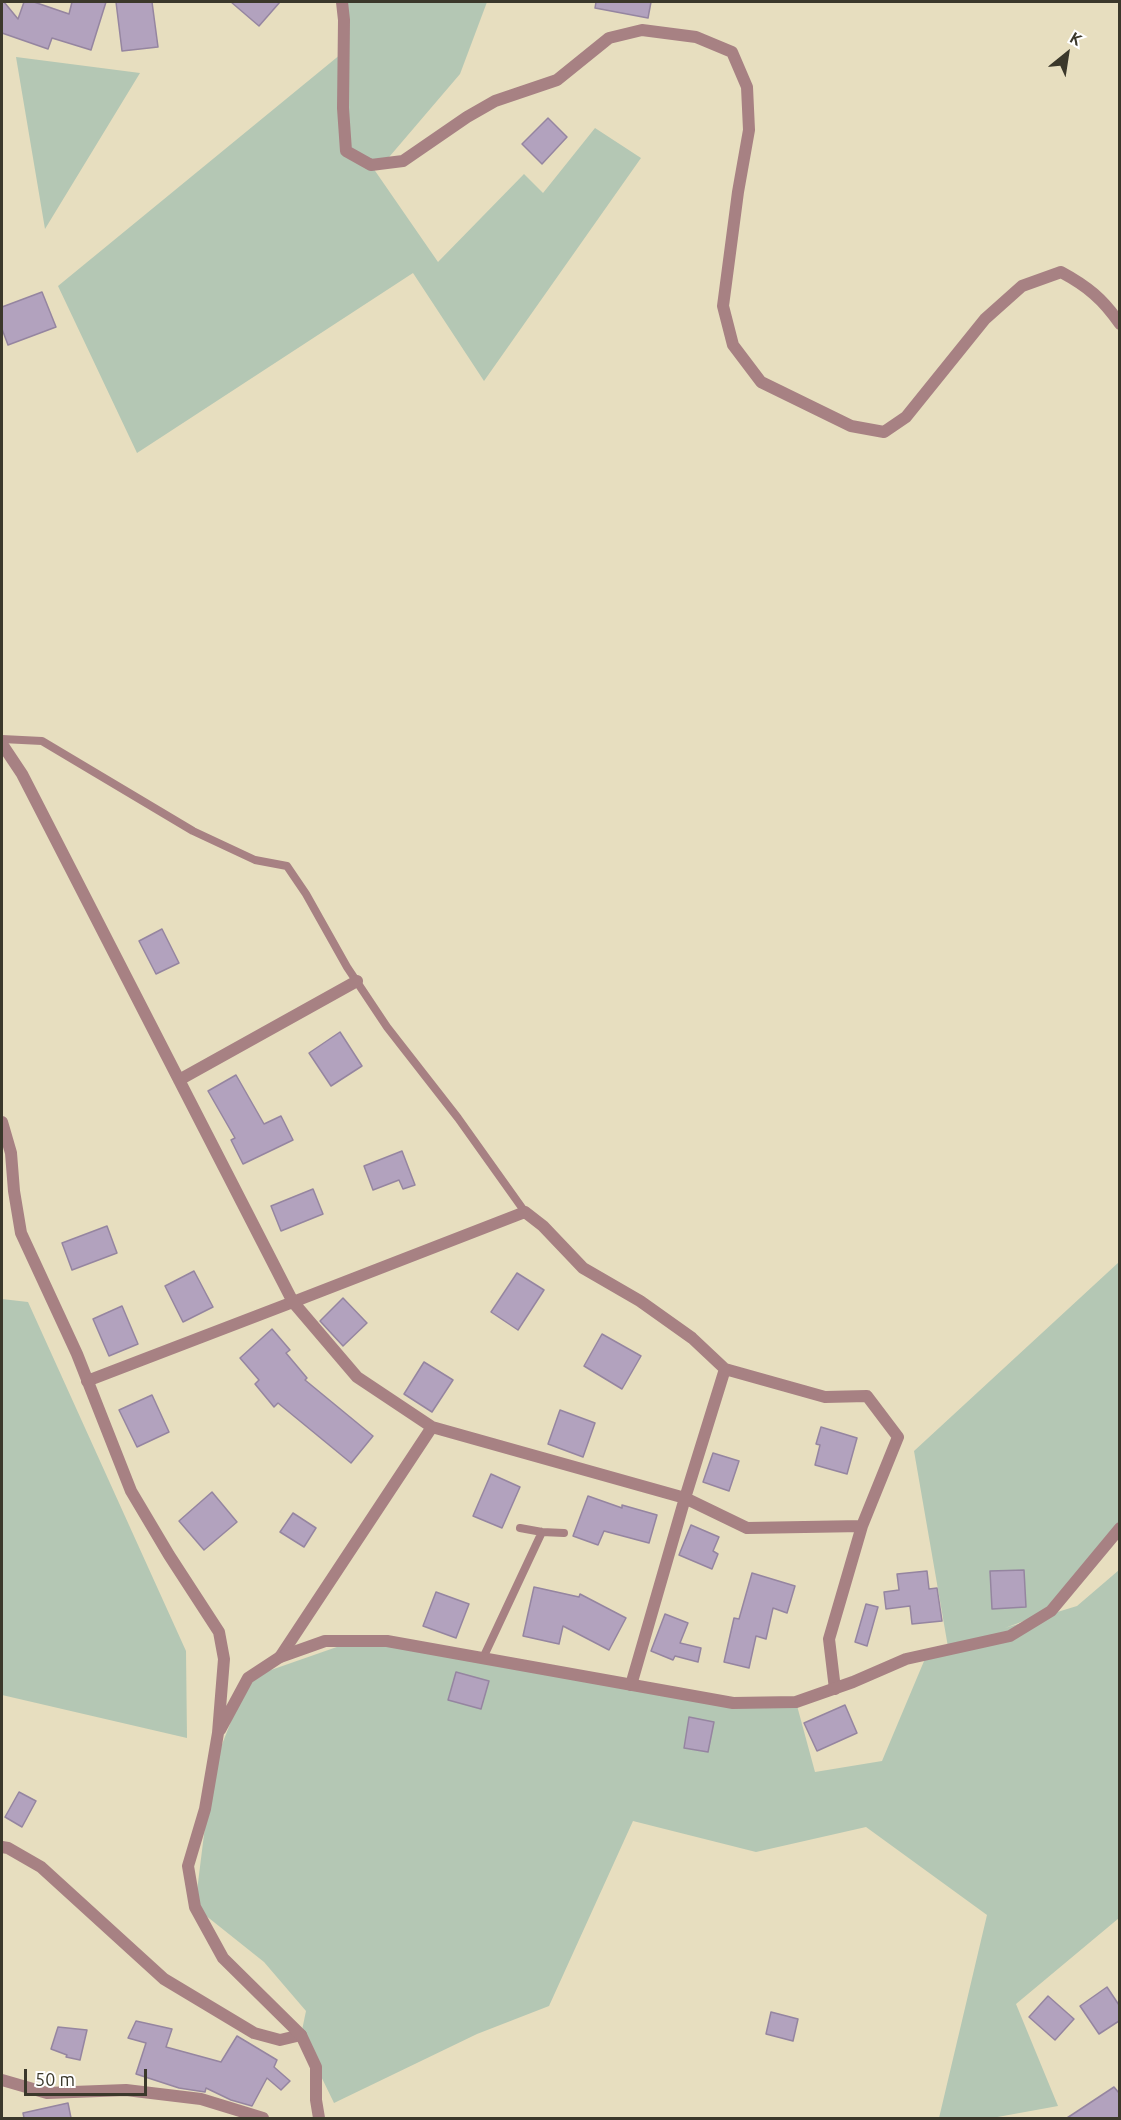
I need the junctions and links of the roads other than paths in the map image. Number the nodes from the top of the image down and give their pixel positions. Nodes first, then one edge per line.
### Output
1 (342, 2) edge
2 (1116, 309) edge
3 (1119, 324) edge
4 (2, 739) edge
5 (2, 744) edge
6 (357, 981) junction
7 (179, 1080) junction
8 (2, 1122) edge
9 (525, 1212) junction
10 (292, 1302) junction
11 (725, 1369) junction
12 (87, 1380) junction
13 (432, 1427) junction
14 (685, 1498) junction
15 (862, 1526) junction
16 (520, 1528) dead end
17 (1119, 1528) edge
18 (542, 1532) junction
19 (564, 1533) dead end
20 (280, 1657) junction
21 (483, 1658) junction
22 (632, 1685) junction
23 (835, 1689) junction
24 (218, 1733) junction
25 (2, 1847) edge
26 (301, 2035) junction
27 (2, 2080) edge
28 (263, 2118) edge
29 (319, 2118) edge

1 - 2 street
2 - 3 street
4 - 6 lane
5 - 7 street
6 - 7 street
6 - 9 lane
7 - 10 street
8 - 12 street
9 - 10 street
9 - 11 street
10 - 12 street
10 - 13 street
11 - 14 street
11 - 15 street
12 - 24 street
13 - 14 street
13 - 20 street
14 - 15 street
14 - 22 street
15 - 23 street
16 - 18 lane
17 - 23 street
18 - 19 lane
18 - 21 lane
20 - 21 street
20 - 24 street
21 - 22 street
22 - 23 street
24 - 26 street
25 - 26 street
26 - 29 street
27 - 28 street

